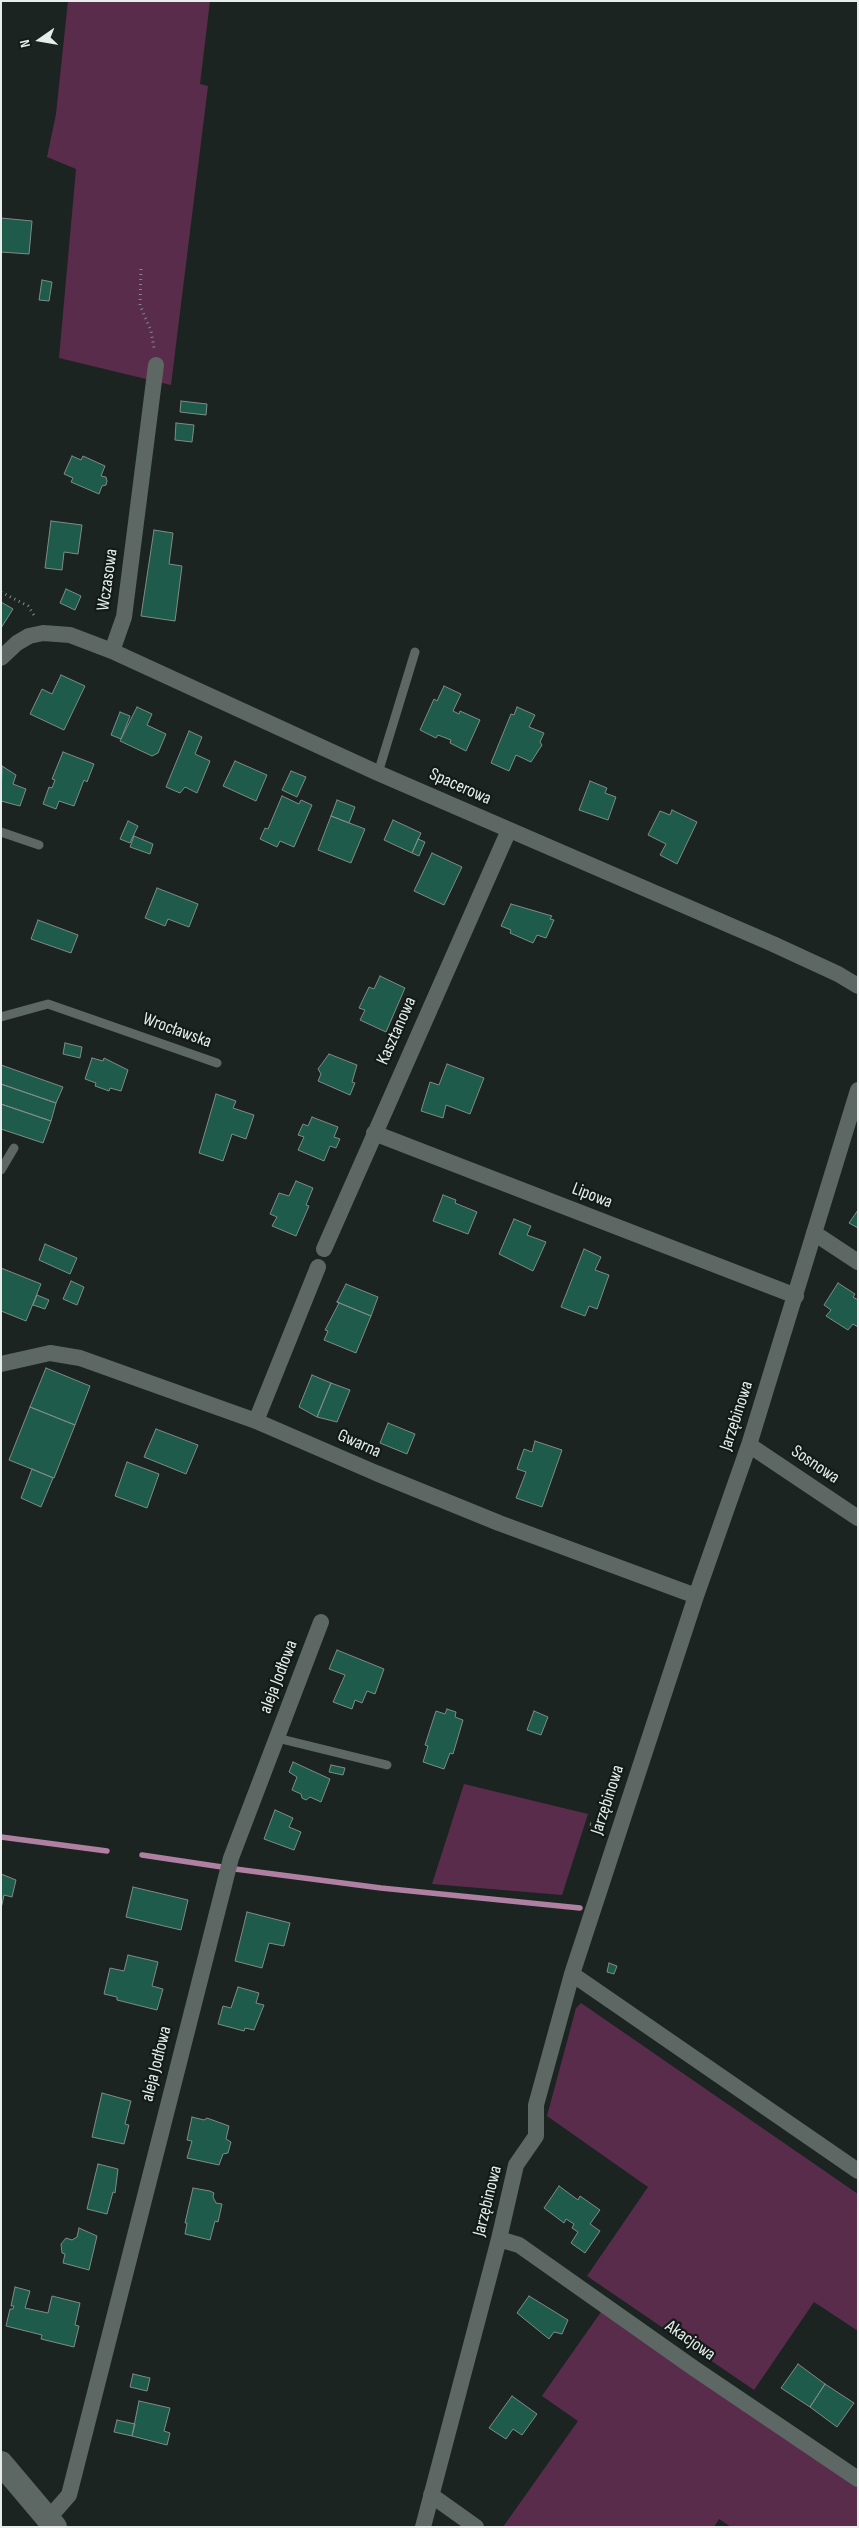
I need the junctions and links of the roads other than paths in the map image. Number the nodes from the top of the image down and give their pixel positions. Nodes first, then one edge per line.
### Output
1 (156, 365) road end
2 (112, 651) junction
3 (415, 652) dead end
4 (1, 658) edge
5 (378, 773) junction
6 (509, 830) junction
7 (1, 832) edge
8 (39, 845) dead end
9 (858, 986) edge
10 (1, 1017) edge
11 (217, 1063) dead end
12 (858, 1090) edge
13 (374, 1133) junction
14 (14, 1148) dead end
15 (1, 1170) edge
16 (814, 1234) junction
17 (324, 1249) dead end
18 (858, 1262) edge
19 (318, 1267) dead end
20 (796, 1296) junction
21 (1, 1364) edge
22 (256, 1420) junction
23 (749, 1445) junction
24 (858, 1518) edge
25 (696, 1596) junction
26 (321, 1622) dead end
27 (277, 1738) junction
28 (387, 1765) dead end
29 (572, 1974) junction
30 (858, 2171) edge
31 (499, 2239) junction
32 (1, 2463) edge
33 (858, 2479) edge
34 (431, 2495) junction
35 (52, 2523) edge
36 (423, 2527) edge
37 (476, 2527) edge

1 - 2 street, Wczasowa
2 - 4 street, Spacerowa
2 - 5 street, Spacerowa
3 - 5 lane
5 - 6 street, Spacerowa
6 - 9 street, Spacerowa
6 - 13 street, Kasztanowa
7 - 8 lane
10 - 11 lane, Wrocławska
12 - 16 street, Jarzębinowa
13 - 17 street, Kasztanowa
13 - 20 street, Lipowa
14 - 15 lane
16 - 18 street
16 - 20 street, Jarzębinowa
19 - 22 street
20 - 23 street, Jarzębinowa
21 - 22 street, Gwarna
22 - 25 street, Gwarna
23 - 24 street, Sosnowa
23 - 25 street, Jarzębinowa
25 - 29 street, Jarzębinowa
26 - 27 street, aleja Jodłowa
27 - 28 lane
27 - 35 street, aleja Jodłowa
29 - 30 street
29 - 31 street, Jarzębinowa
31 - 33 street, Akacjowa
31 - 34 street, Jarzębinowa
32 - 35 street
34 - 36 street, Jarzębinowa
34 - 37 street

